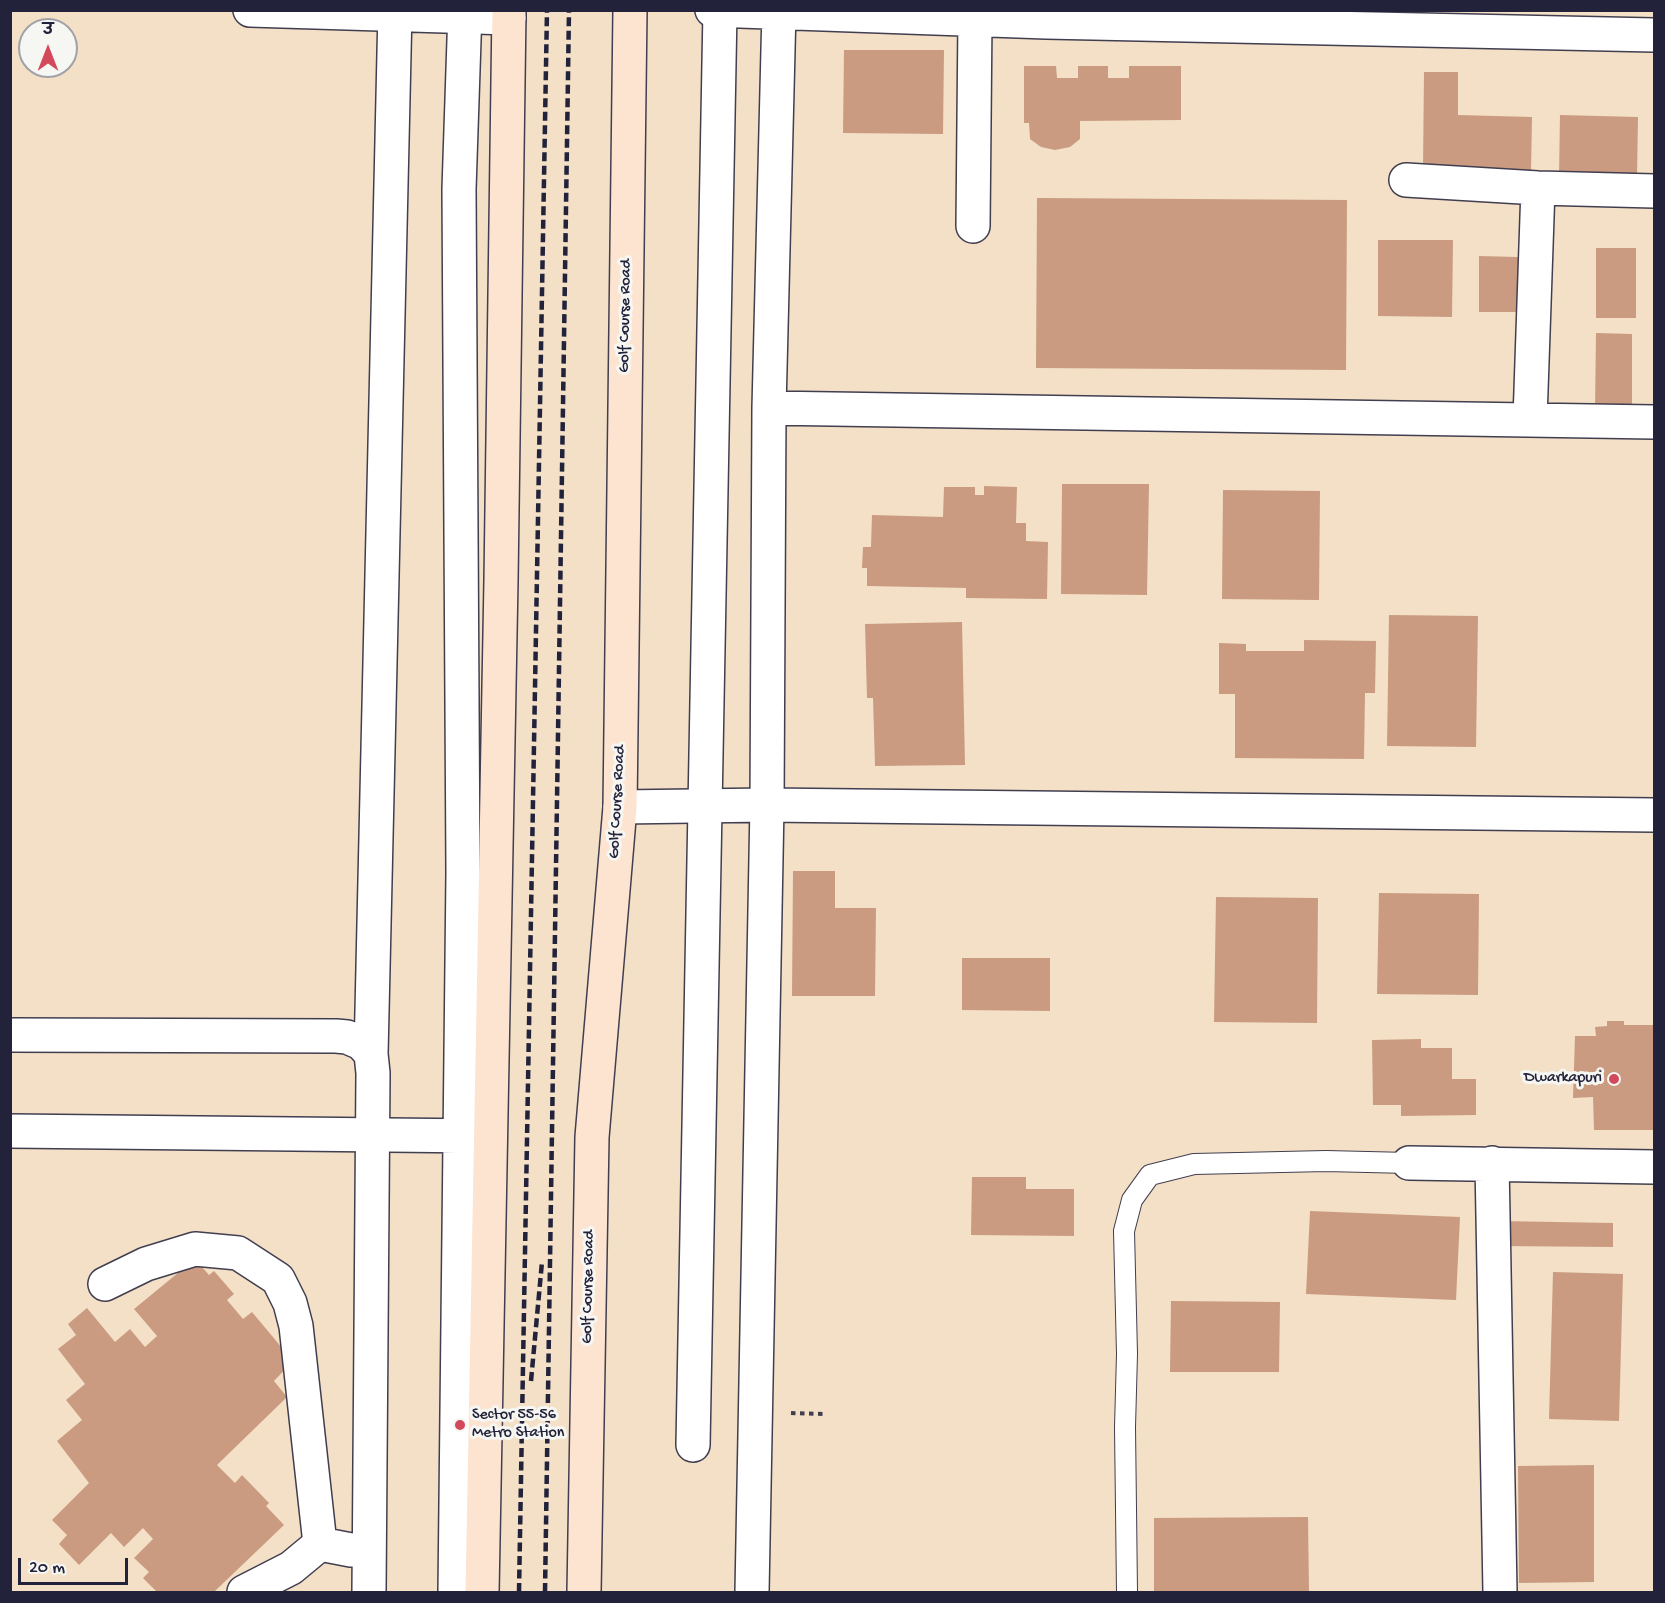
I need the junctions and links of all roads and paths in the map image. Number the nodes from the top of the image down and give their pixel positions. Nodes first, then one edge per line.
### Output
1 (250, 10) edge
2 (630, 10) edge
3 (712, 10) edge
4 (720, 11) edge
5 (779, 11) edge
6 (395, 13) edge
7 (465, 14) edge
8 (509, 14) edge
9 (1046, 16) edge
10 (975, 18) junction
11 (1654, 35) edge
12 (1406, 180) dead end
13 (1538, 188) junction
14 (1654, 191) edge
15 (973, 226) dead end
16 (769, 408) junction
17 (1530, 419) junction
18 (1654, 422) edge
19 (767, 806) junction
20 (620, 807) junction
21 (705, 807) junction
22 (1654, 815) edge
23 (10, 1035) edge
24 (371, 1053) junction
25 (10, 1131) edge
26 (372, 1134) junction
27 (475, 1136) junction
28 (1409, 1163) joint
29 (1492, 1163) junction
30 (1654, 1167) edge
31 (105, 1284) dead end
32 (693, 1445) dead end
33 (320, 1544) junction
34 (369, 1550) junction
35 (244, 1593) edge
36 (369, 1593) edge
37 (455, 1593) edge
38 (482, 1593) edge
39 (584, 1593) edge
40 (752, 1593) edge
41 (1127, 1593) edge
42 (1500, 1593) edge

1 - 6 street
2 - 20 main road, Golf Course Road
3 - 4 street
4 - 5 street
4 - 21 street
5 - 10 street
5 - 16 street
6 - 7 street
6 - 24 street
7 - 8 street
7 - 27 street
8 - 27 main road
9 - 10 street
9 - 11 street
10 - 15 street
12 - 13 street
13 - 14 street
13 - 17 street
16 - 17 street
16 - 19 street
17 - 18 street
19 - 21 street
19 - 22 street
19 - 40 street
20 - 21 street
20 - 39 main road, Golf Course Road
21 - 32 street
23 - 24 street
24 - 26 street
25 - 26 street
26 - 27 street
26 - 34 street
27 - 37 street
27 - 38 main road
28 - 29 street
28 - 41 lane
29 - 30 street
29 - 42 street
31 - 33 street
33 - 34 street
33 - 35 street
34 - 36 street

